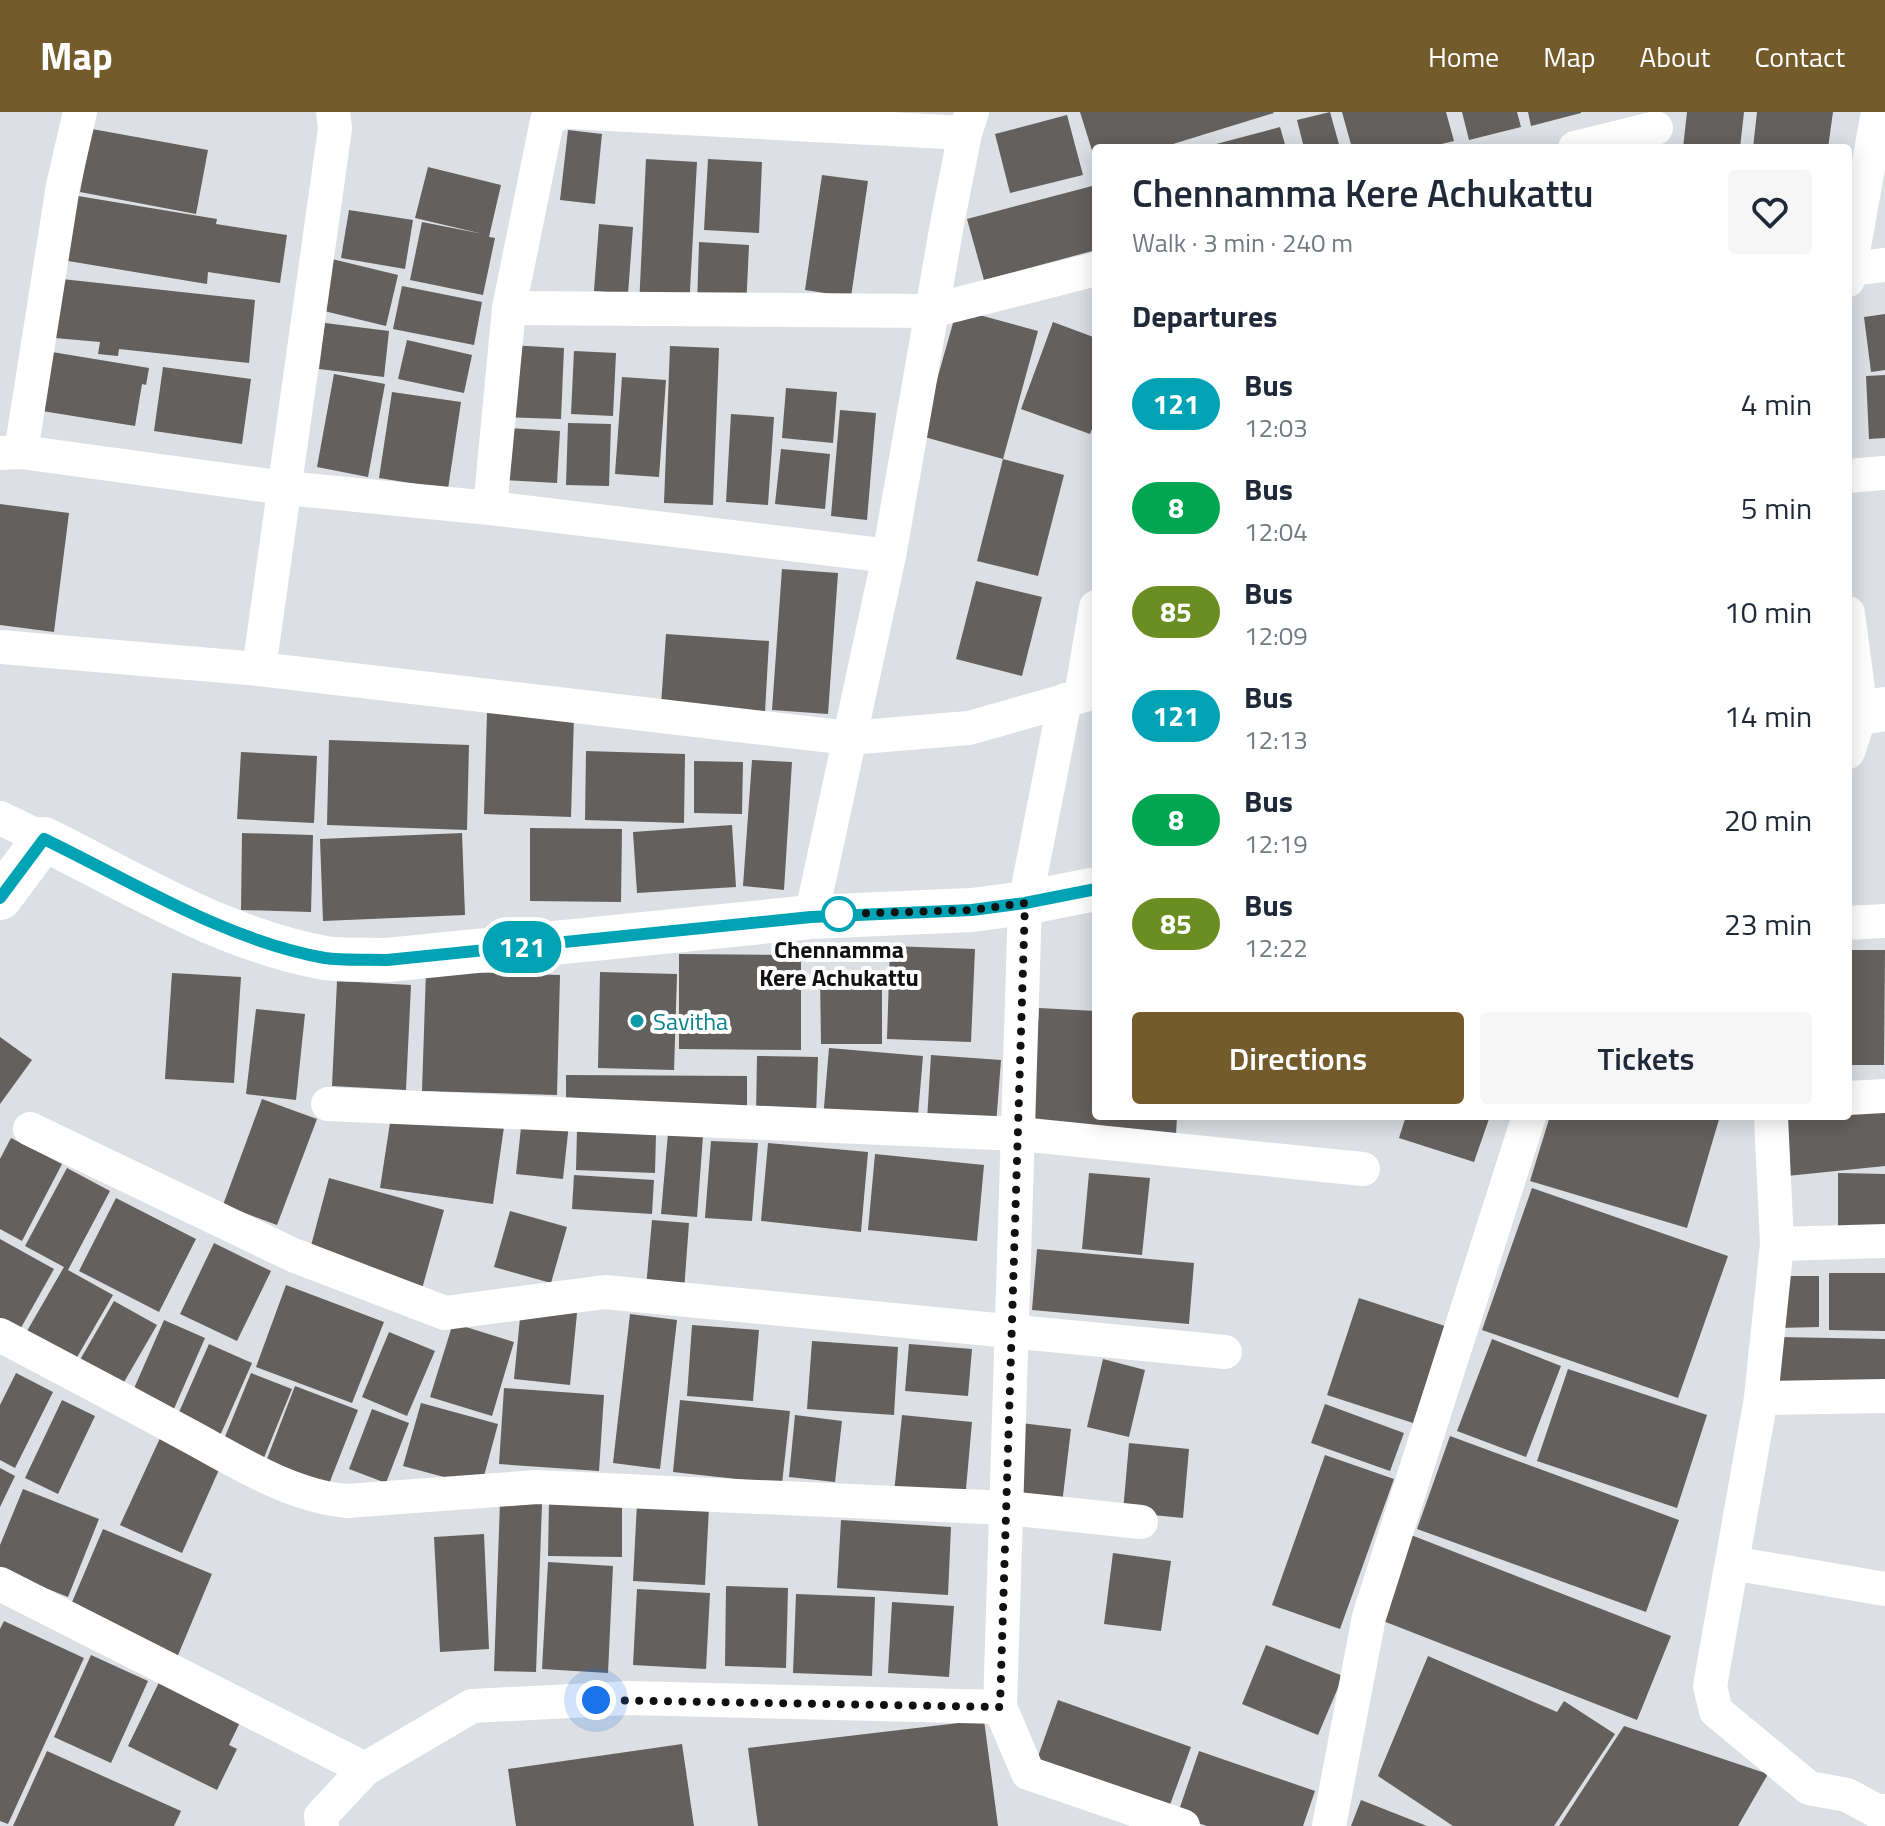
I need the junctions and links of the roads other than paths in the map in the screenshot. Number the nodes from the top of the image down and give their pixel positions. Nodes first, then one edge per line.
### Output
1 (80, 112) edge
2 (562, 112) edge
3 (571, 112) edge
4 (1878, 112) edge
5 (334, 120) edge
6 (969, 122) edge
7 (1656, 129) edge
8 (1592, 144) edge
9 (1852, 255) edge
10 (1885, 265) edge
11 (1092, 270) edge
12 (1852, 271) edge
13 (509, 308) junction
14 (931, 311) junction
15 (11, 452) edge
16 (1885, 473) edge
17 (1852, 476) edge
18 (285, 488) junction
19 (490, 508) junction
20 (889, 556) junction
21 (1092, 631) edge
22 (0, 647) edge
23 (1852, 649) edge
24 (259, 669) junction
25 (1081, 696) edge
26 (1860, 722) edge
27 (849, 738) junction
28 (0, 818) edge
29 (44, 839) junction
30 (1092, 890) edge
31 (0, 898) edge
32 (1025, 903) junction
33 (811, 917) junction
34 (1885, 921) edge
35 (1852, 923) edge
36 (1885, 1096) edge
37 (1852, 1098) edge
38 (328, 1104) dead end
39 (1528, 1120) edge
40 (1771, 1120) edge
41 (30, 1129) dead end
42 (1019, 1134) junction
43 (1363, 1169) dead end
44 (1885, 1241) edge
45 (1777, 1244) junction
46 (1013, 1333) junction
47 (0, 1335) edge
48 (1225, 1352) dead end
49 (1885, 1396) edge
50 (1761, 1398) junction
51 (1007, 1508) junction
52 (1141, 1522) dead end
53 (1732, 1563) junction
54 (0, 1584) edge
55 (1885, 1589) edge
56 (1000, 1707) junction
57 (365, 1769) junction
58 (1885, 1811) edge
59 (322, 1826) edge
60 (1183, 1826) edge
61 (1329, 1826) edge

1 - 15 street
2 - 13 street
3 - 6 street
4 - 9 street
5 - 18 street
6 - 14 street
7 - 8 street
10 - 12 street
11 - 14 street
13 - 14 street
13 - 19 street
14 - 20 street
15 - 18 street
16 - 17 street
18 - 19 street
18 - 24 street
19 - 20 street
20 - 27 street
21 - 25 street
22 - 24 street
23 - 26 street
24 - 27 street
25 - 27 street
25 - 32 street
27 - 33 street
28 - 29 street
29 - 31 street
29 - 33 street
30 - 32 street
32 - 33 street
32 - 42 street
34 - 35 street
36 - 37 street
38 - 42 street
39 - 61 street
40 - 45 street
41 - 46 street
42 - 43 street
42 - 46 street
44 - 45 street
45 - 50 street
46 - 48 street
46 - 51 street
47 - 51 street
49 - 50 street
50 - 53 street
51 - 52 street
51 - 56 street
53 - 55 street
53 - 58 street
54 - 57 street
56 - 57 street
56 - 60 street
57 - 59 street

